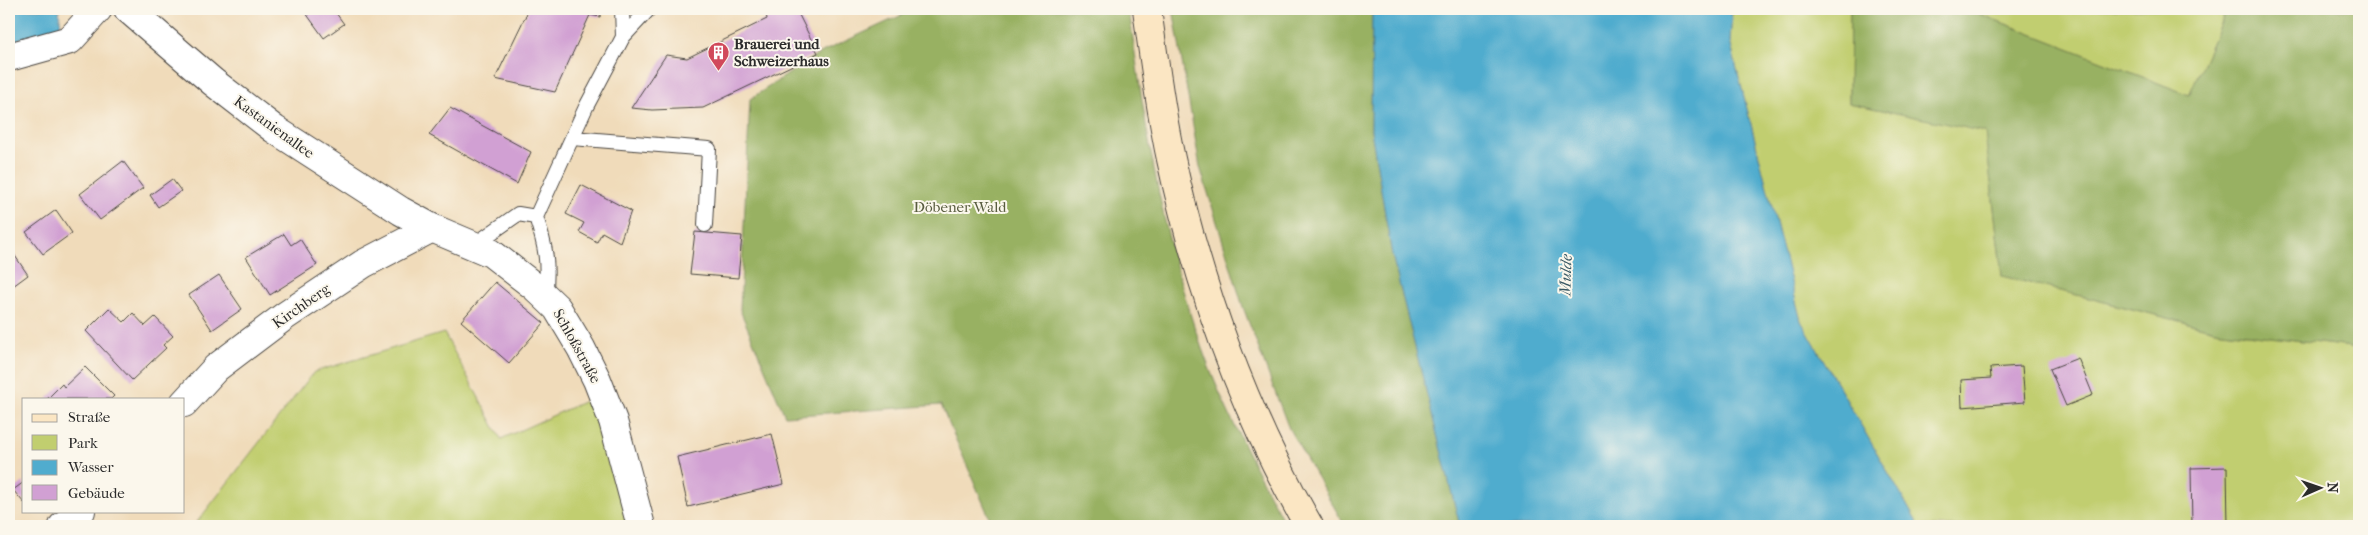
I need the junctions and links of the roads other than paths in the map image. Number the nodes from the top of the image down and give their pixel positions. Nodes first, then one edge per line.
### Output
1 (98, 9) edge
2 (128, 9) edge
3 (622, 9) edge
4 (649, 9) edge
5 (1147, 9) edge
6 (623, 37) junction
7 (9, 57) edge
8 (572, 138) junction
9 (536, 217) junction
10 (705, 225) dead end
11 (432, 228) junction
12 (474, 245) junction
13 (545, 297) junction
14 (185, 402) edge
15 (80, 512) edge
16 (63, 526) edge
17 (641, 526) edge
18 (1309, 526) edge

1 - 7 street
2 - 11 street, Kastanienallee
3 - 6 lane
4 - 6 lane
5 - 18 main road
6 - 8 lane
8 - 9 lane
8 - 10 lane
9 - 12 lane
9 - 13 lane
11 - 12 street, Schloßstraße
11 - 14 street, Kirchberg
12 - 13 street, Schloßstraße
13 - 17 street, Schloßstraße
15 - 16 street

